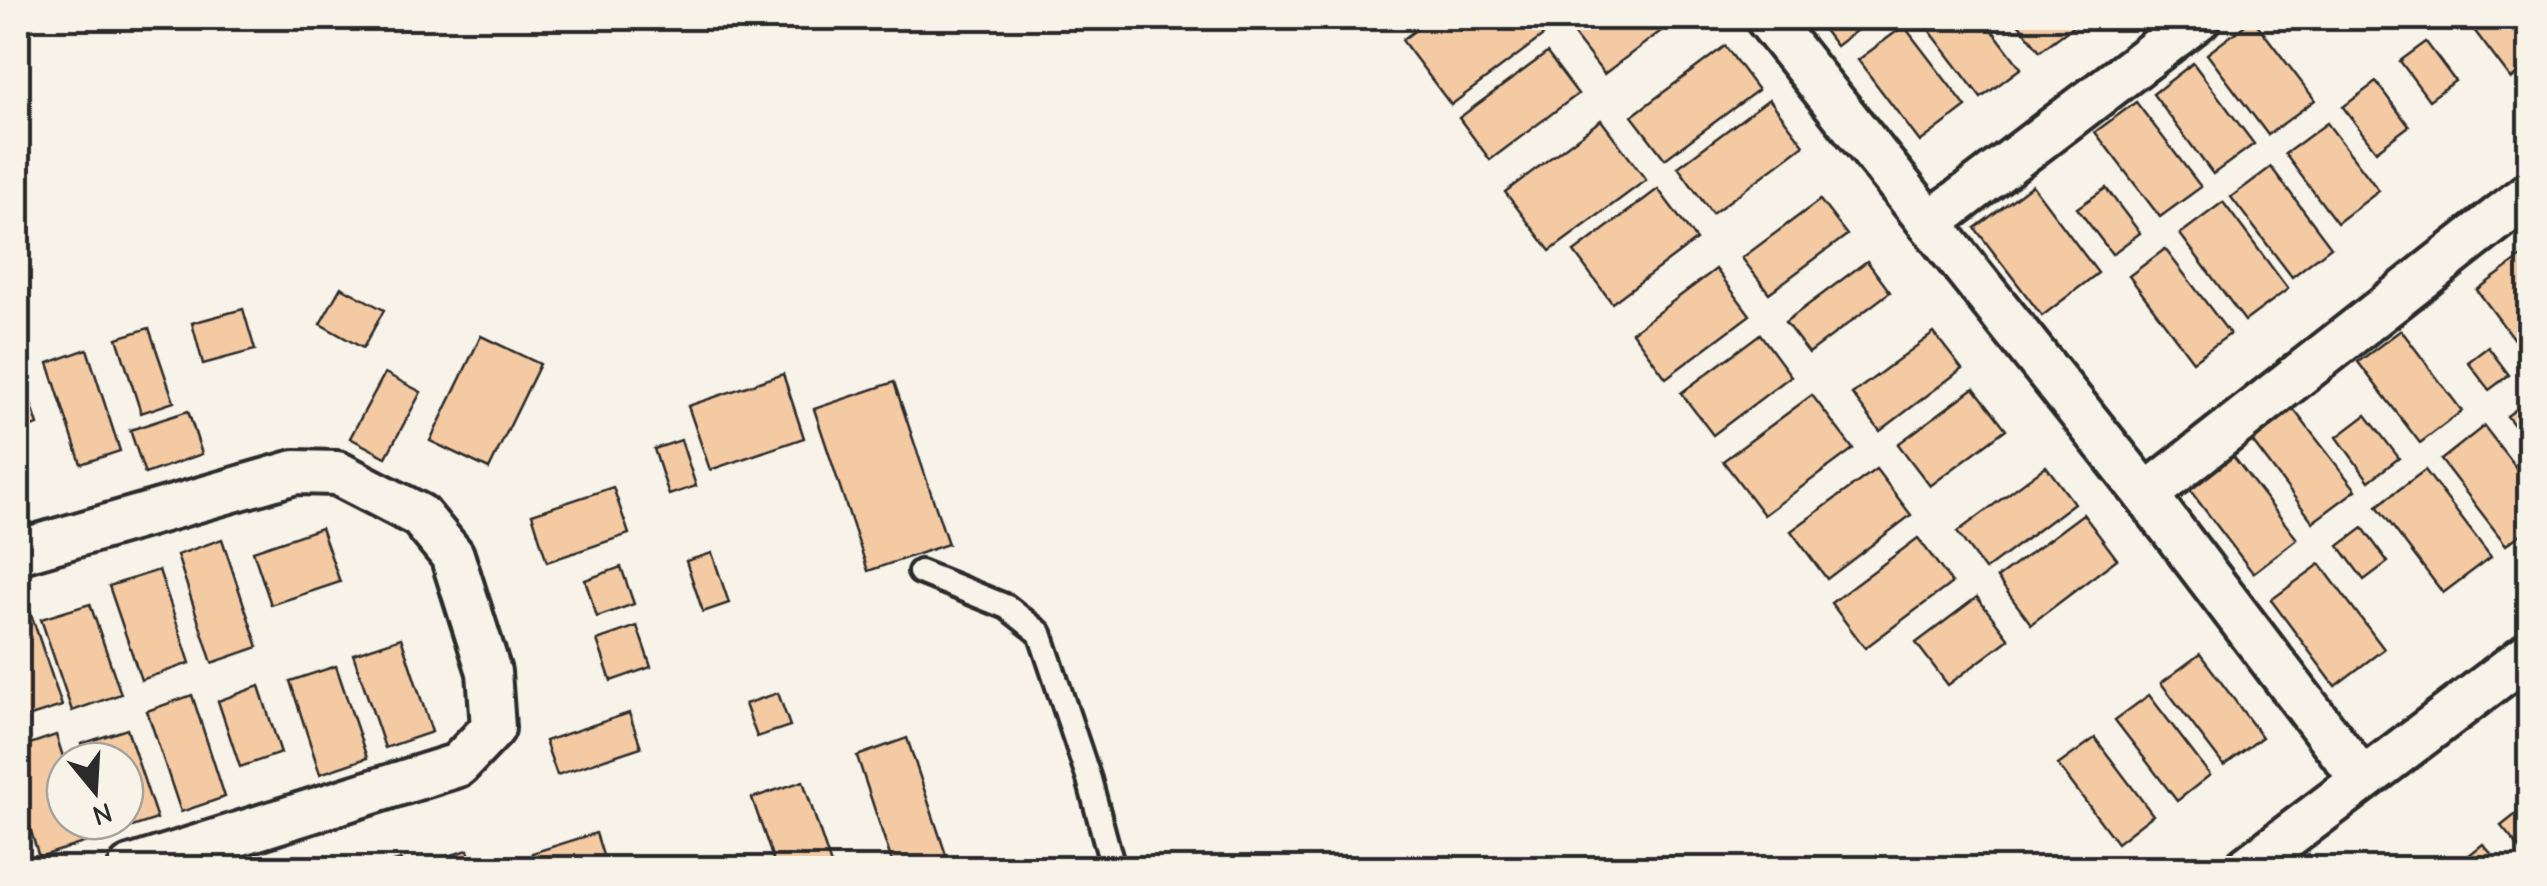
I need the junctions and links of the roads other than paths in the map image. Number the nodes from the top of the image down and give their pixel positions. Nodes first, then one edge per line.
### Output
1 (1767, 18) edge
2 (2198, 18) edge
3 (2530, 193) edge
4 (1930, 223) junction
5 (2146, 495) junction
6 (18, 552) edge
7 (920, 572) dead end
8 (2530, 653) edge
9 (2362, 778) junction
10 (130, 868) edge
11 (1114, 868) edge
12 (2247, 868) edge

1 - 4 street
2 - 4 street
3 - 5 street
4 - 5 street
5 - 9 street
6 - 10 street
7 - 11 lane
8 - 9 street
9 - 12 street

